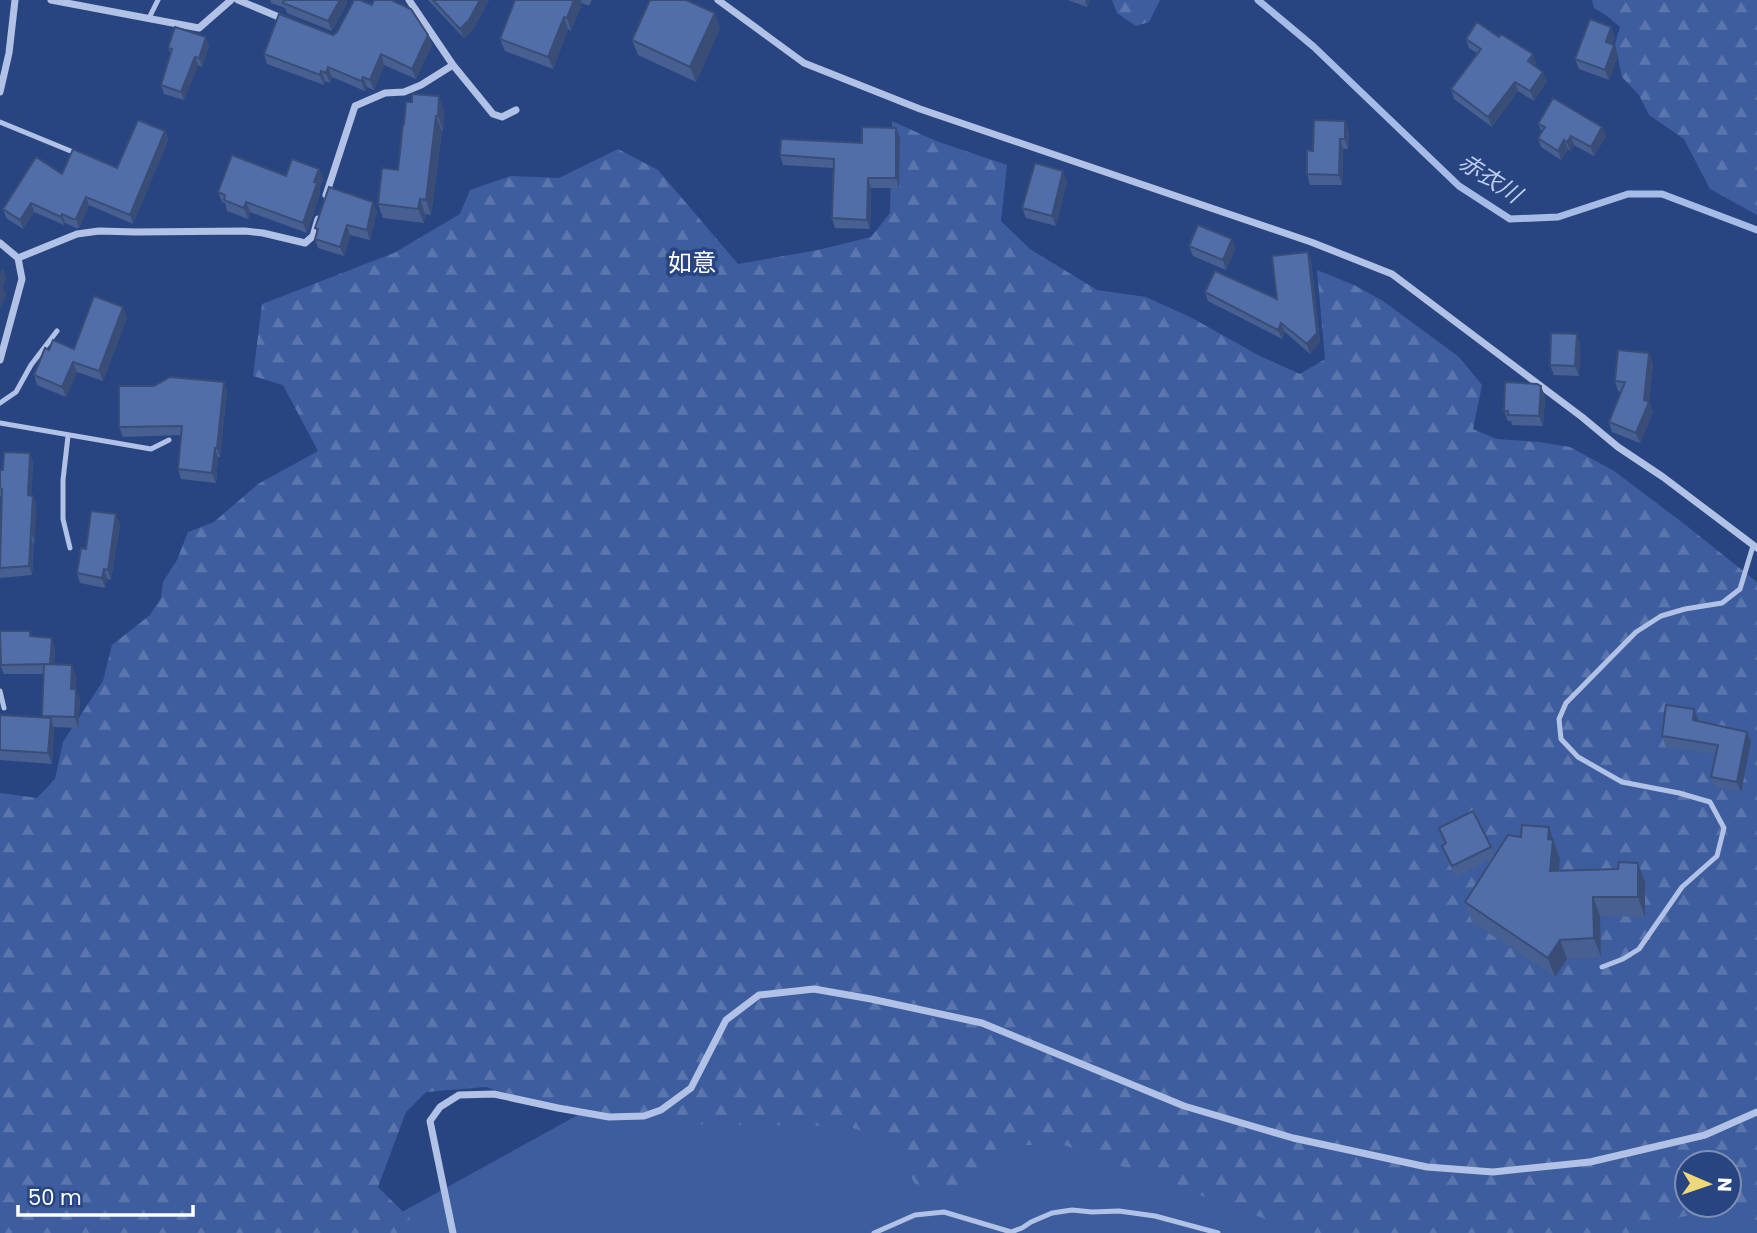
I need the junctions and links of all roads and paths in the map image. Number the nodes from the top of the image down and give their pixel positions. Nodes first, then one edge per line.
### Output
1 (15, 0) edge
2 (51, 0) edge
3 (158, 0) edge
4 (231, 0) edge
5 (238, 0) edge
6 (409, 0) edge
7 (718, 0) edge
8 (149, 18) junction
9 (299, 25) edge
10 (453, 65) junction
11 (0, 92) edge
12 (516, 110) dead end
13 (0, 122) edge
14 (73, 152) edge
15 (326, 197) edge
16 (322, 210) edge
17 (0, 243) edge
18 (18, 258) junction
19 (57, 331) dead end
20 (0, 360) edge
21 (0, 403) edge
22 (0, 424) edge
23 (68, 436) junction
24 (169, 440) dead end
25 (1755, 547) edge
26 (70, 548) dead end
27 (0, 691) edge
28 (4, 708) dead end
29 (1602, 967) dead end
30 (1757, 1112) edge
31 (453, 1233) edge
32 (874, 1233) edge
33 (1218, 1233) edge

1 - 11 street
2 - 8 street
3 - 8 lane
4 - 8 street
5 - 9 street
6 - 10 street
7 - 25 street
10 - 12 street
10 - 15 street
13 - 14 lane
16 - 18 street
17 - 18 street
18 - 20 street
19 - 21 lane
22 - 23 lane
23 - 24 lane
23 - 26 lane
25 - 29 lane
27 - 28 lane
30 - 31 street
32 - 33 lane

